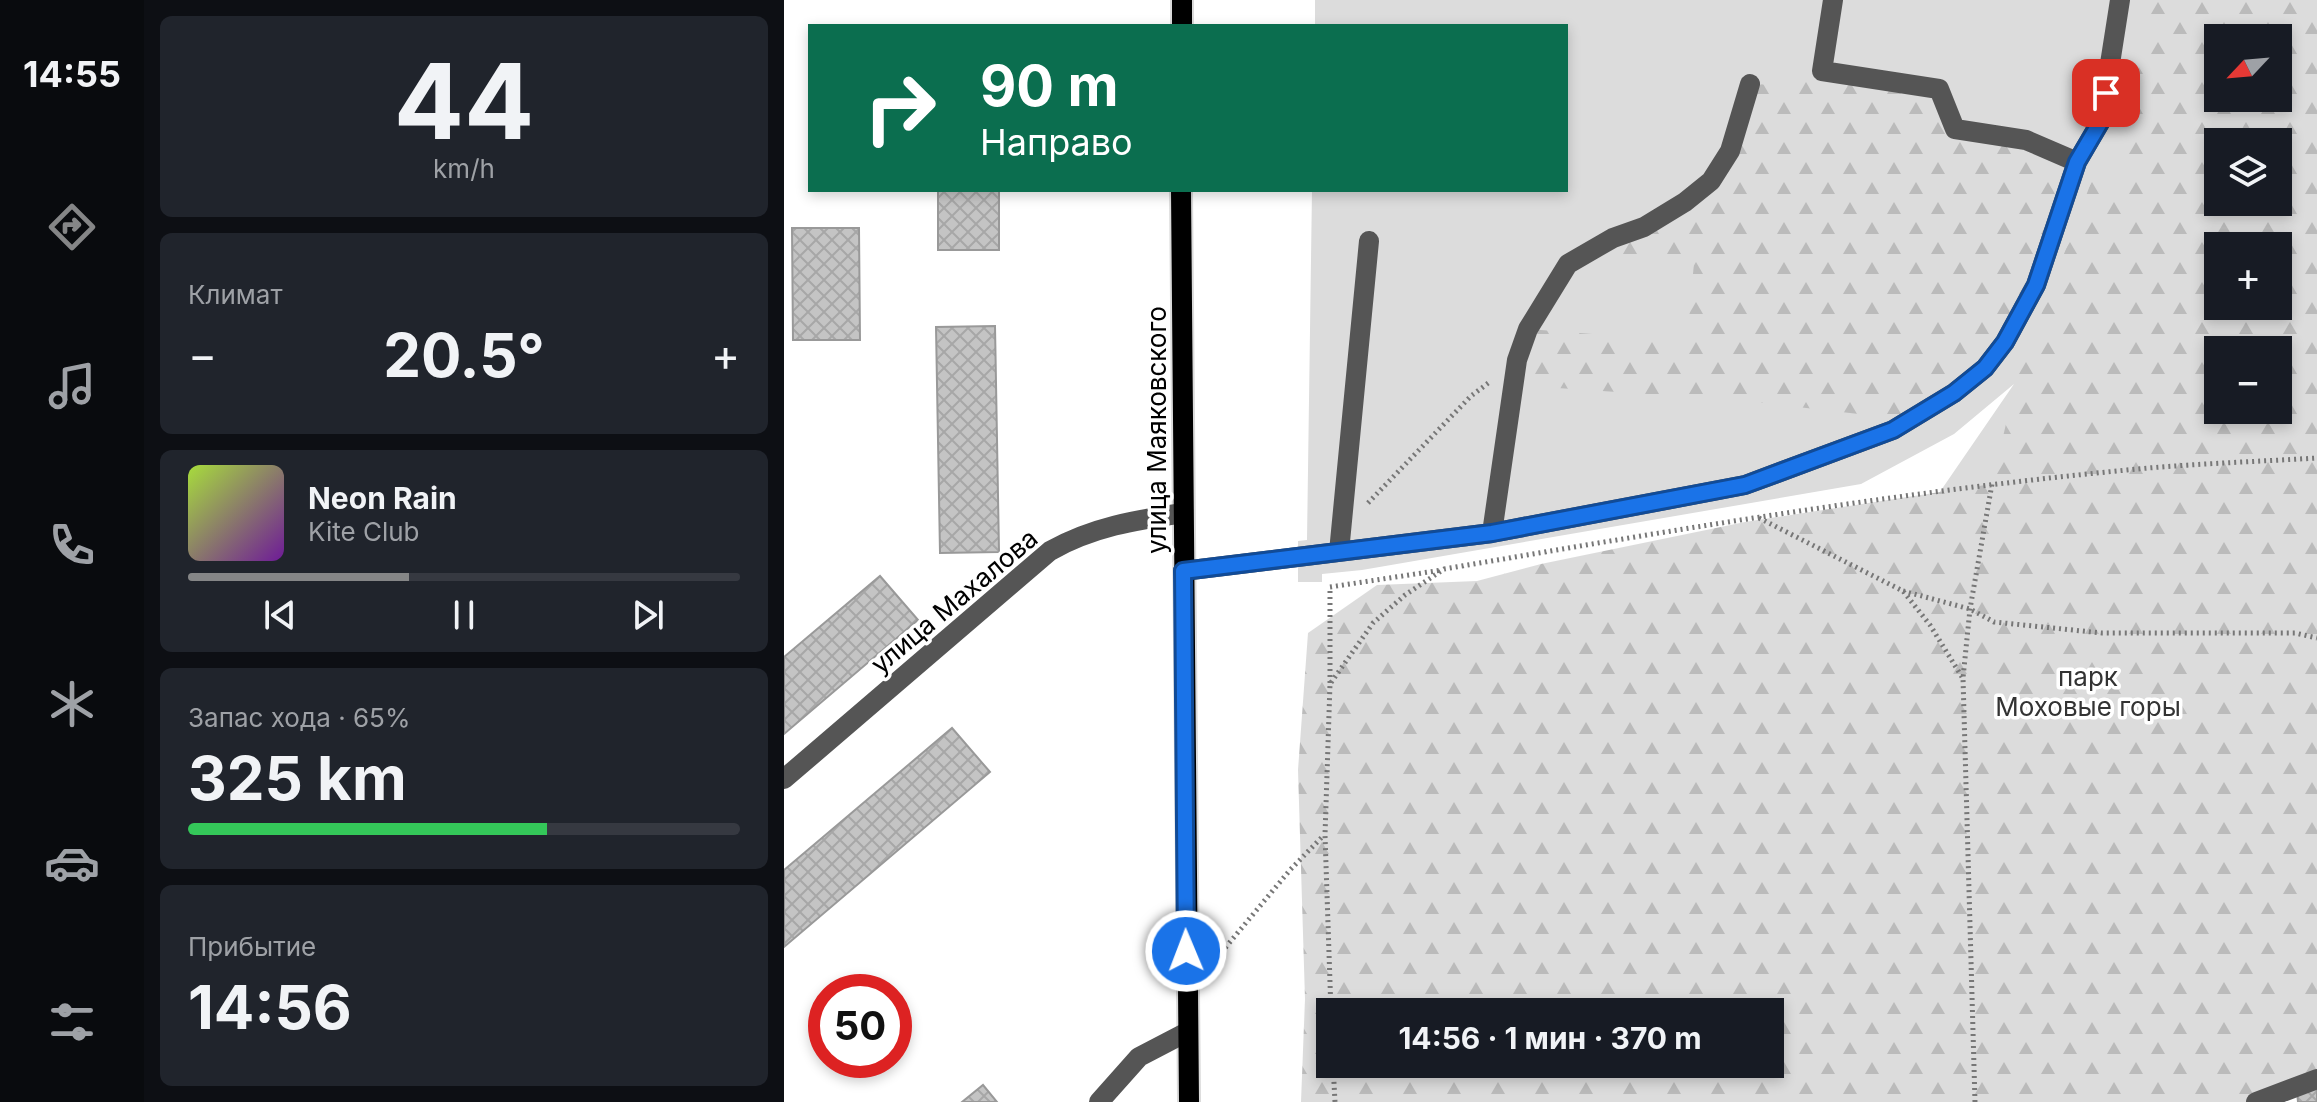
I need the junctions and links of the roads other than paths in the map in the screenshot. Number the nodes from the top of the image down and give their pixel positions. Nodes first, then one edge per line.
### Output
1 (1182, 0) edge
2 (1833, 0) edge
3 (2120, 0) edge
4 (1182, 24) edge
5 (1750, 84) dead end
6 (2077, 162) junction
7 (1181, 192) edge
8 (1369, 241) dead end
9 (1183, 513) junction
10 (1492, 533) junction
11 (1340, 542) junction
12 (1183, 571) junction
13 (784, 779) edge
14 (1187, 1032) junction
15 (2317, 1079) edge
16 (1099, 1102) edge
17 (1189, 1102) edge
18 (2256, 1102) edge

1 - 4 main road
2 - 6 street
3 - 6 street
5 - 10 street
6 - 10 street
7 - 9 main road, улица Маяковского
8 - 11 street
9 - 12 main road, улица Маяковского
9 - 13 street, улица Махалова
10 - 11 street
11 - 12 street
12 - 14 main road, улица Маяковского
14 - 16 street
14 - 17 main road, улица Маяковского
15 - 18 street

